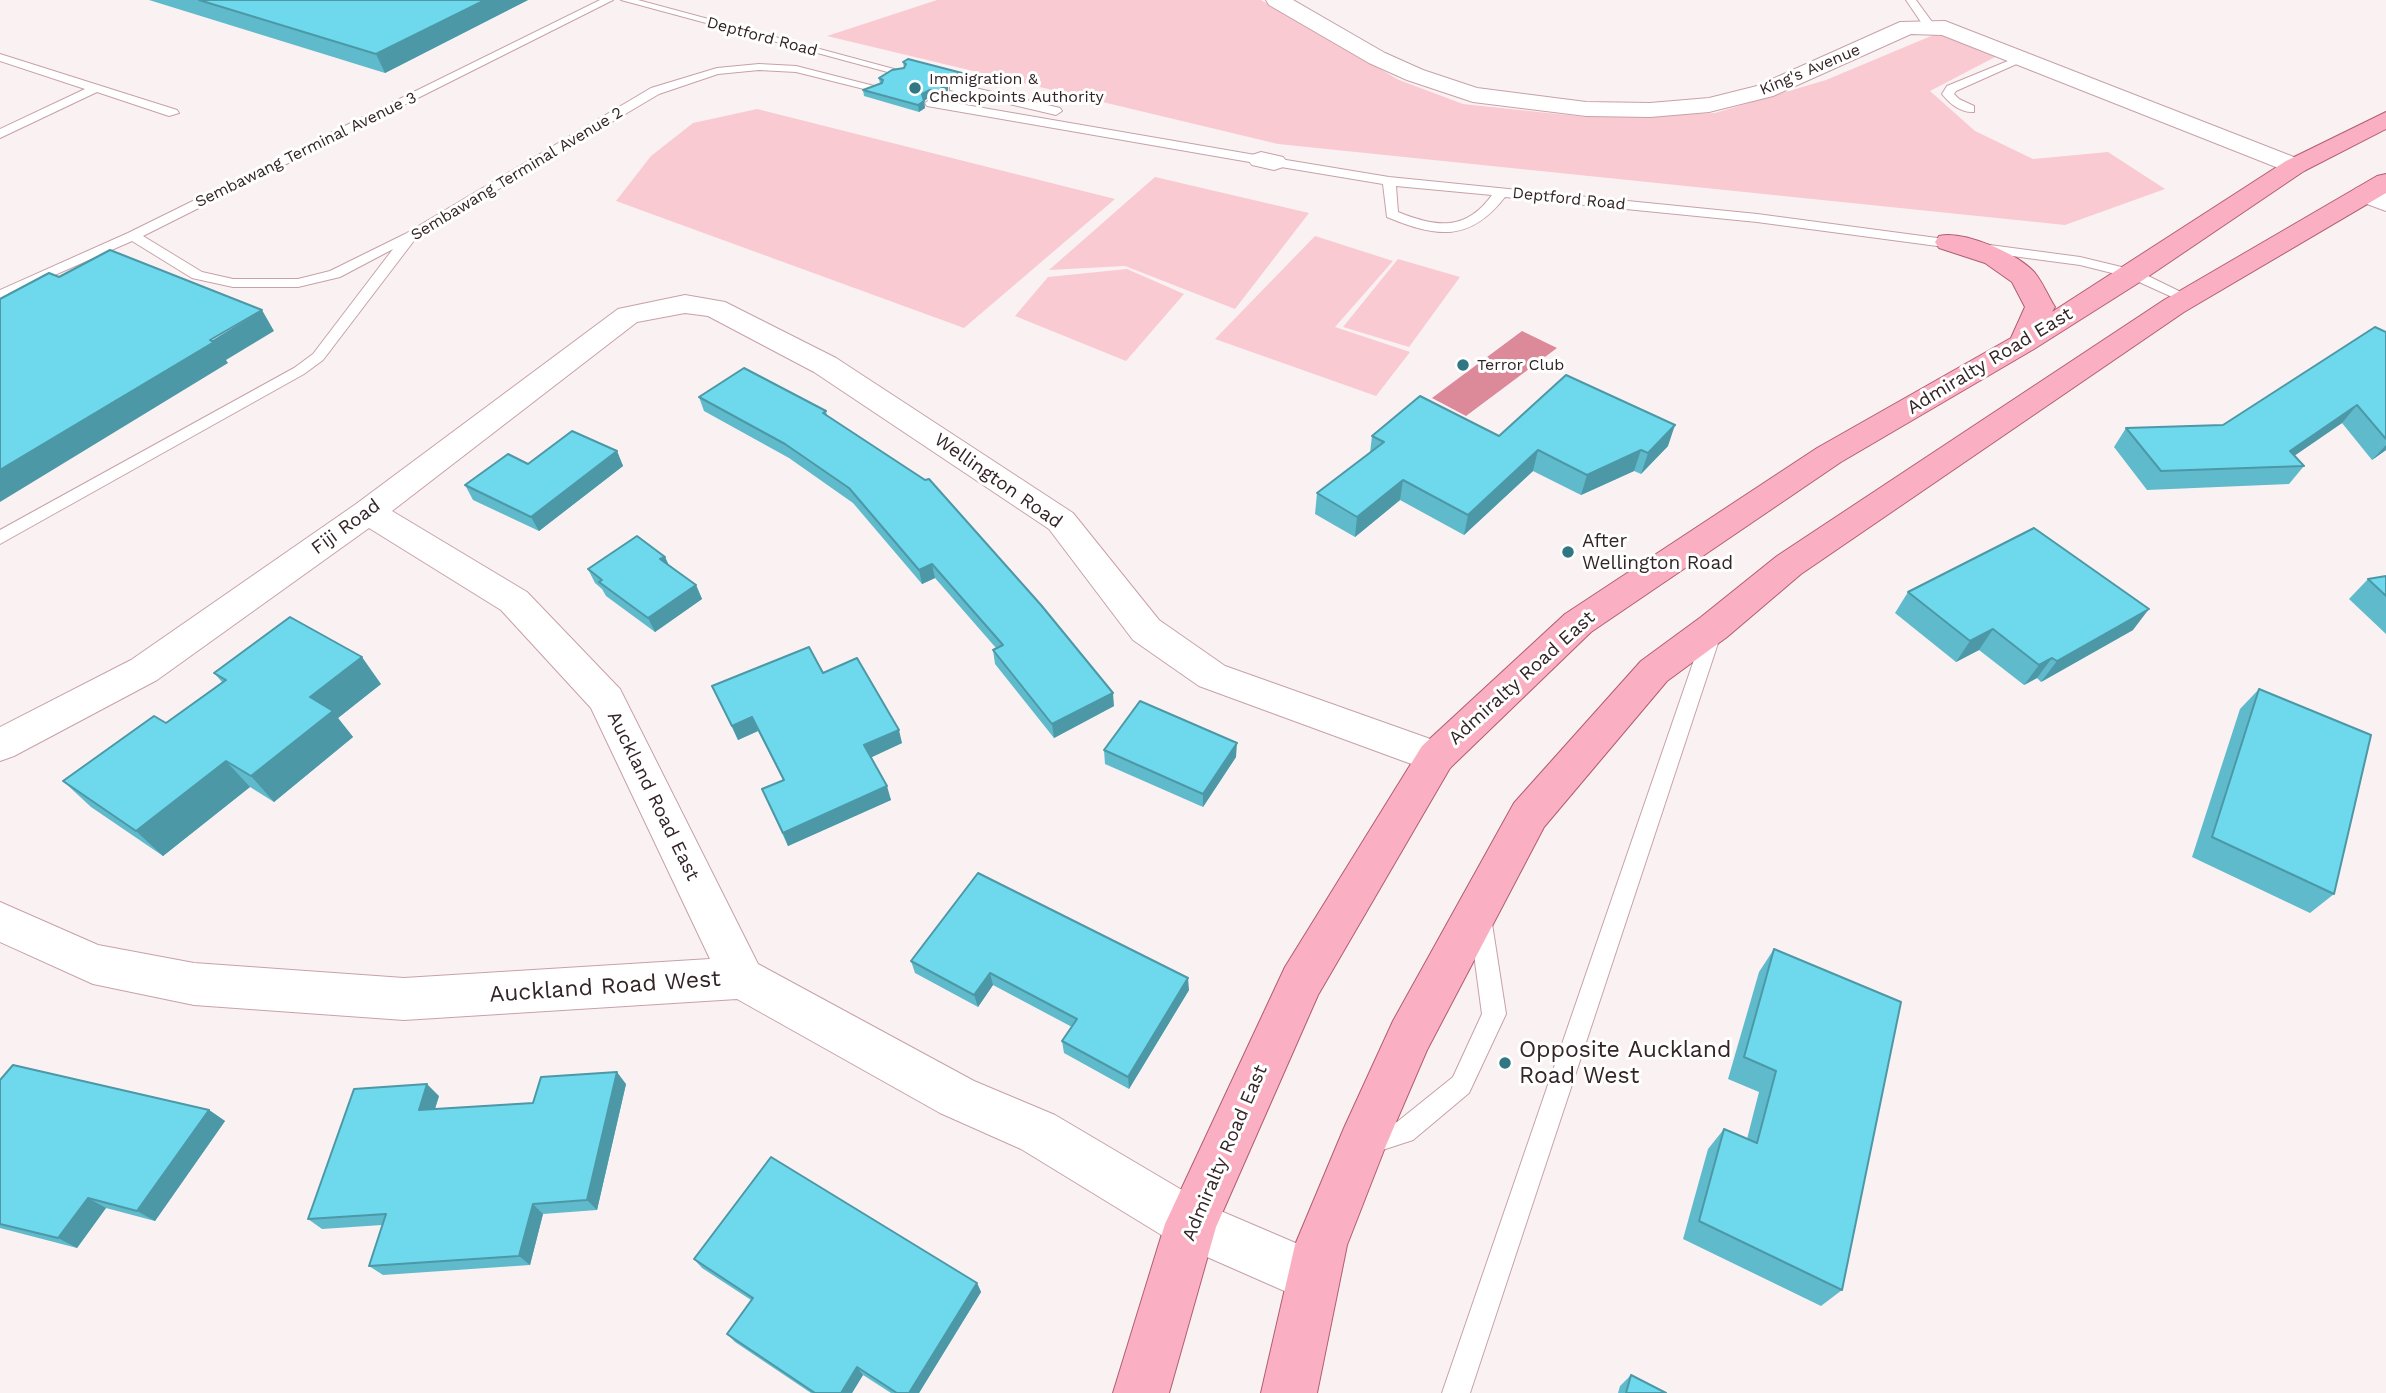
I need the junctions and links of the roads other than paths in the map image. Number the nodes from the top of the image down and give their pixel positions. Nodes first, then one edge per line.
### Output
1 (608, 0) edge
2 (625, 0) edge
3 (1277, 0) edge
4 (1911, 0) edge
5 (1929, 26) junction
6 (0, 57) edge
7 (2024, 58) junction
8 (899, 72) edge
9 (954, 87) edge
10 (96, 88) junction
11 (876, 88) edge
12 (931, 103) edge
13 (1970, 109) dead end
14 (173, 113) dead end
15 (2386, 119) edge
16 (0, 134) edge
17 (1267, 161) junction
18 (2295, 166) junction
19 (1389, 181) junction
20 (1501, 193) junction
21 (2379, 193) edge
22 (411, 235) junction
23 (133, 236) junction
24 (1949, 242) junction
25 (2133, 274) junction
26 (0, 283) edge
27 (15, 289) junction
28 (0, 295) edge
29 (2186, 298) junction
30 (684, 304) joint
31 (2023, 343) junction
32 (368, 512) junction
33 (0, 538) edge
34 (1714, 627) junction
35 (0, 745) edge
36 (1436, 757) junction
37 (1478, 906) junction
38 (0, 921) edge
39 (742, 978) junction
40 (1360, 1145) junction
41 (1191, 1224) junction
42 (1314, 1278) junction
43 (1141, 1393) edge
44 (1289, 1393) edge
45 (1456, 1393) edge

1 - 23 lane, Sembawang Terminal Avenue 3
2 - 8 lane, Deptford Road
3 - 5 street, King's Avenue
4 - 5 lane
5 - 7 street, King's Avenue
6 - 10 lane
7 - 13 lane
7 - 18 street, King's Avenue
9 - 17 lane, Deptford Road
10 - 14 lane
10 - 16 lane
11 - 22 lane, Sembawang Terminal Avenue 2
12 - 17 lane
15 - 18 main road, Admiralty Road East
17 - 19 lane, Deptford Road
18 - 25 main road, Admiralty Road East
19 - 20 lane, Deptford Road
19 - 20 lane
20 - 24 lane, Deptford Road
21 - 29 main road
22 - 23 lane
22 - 33 lane, Sembawang Terminal Avenue 2
23 - 27 lane, Sembawang Terminal Avenue 3
24 - 25 lane, Deptford Road
24 - 31 main road
25 - 29 lane, Deptford Road
25 - 31 main road, Admiralty Road East
26 - 27 lane
27 - 28 lane, Sembawang Terminal Avenue 3
29 - 34 main road
30 - 32 street, Fiji Road
30 - 36 street, Wellington Road
31 - 36 main road, Admiralty Road East
32 - 35 street, Fiji Road
32 - 39 street, Auckland Road East
34 - 37 main road
34 - 45 lane
36 - 41 main road, Admiralty Road East
37 - 40 main road
37 - 40 lane
38 - 39 street, Auckland Road West
39 - 41 street, Auckland Road West
40 - 42 main road
41 - 42 street, Auckland Road West
41 - 43 main road, Admiralty Road East
42 - 44 main road

